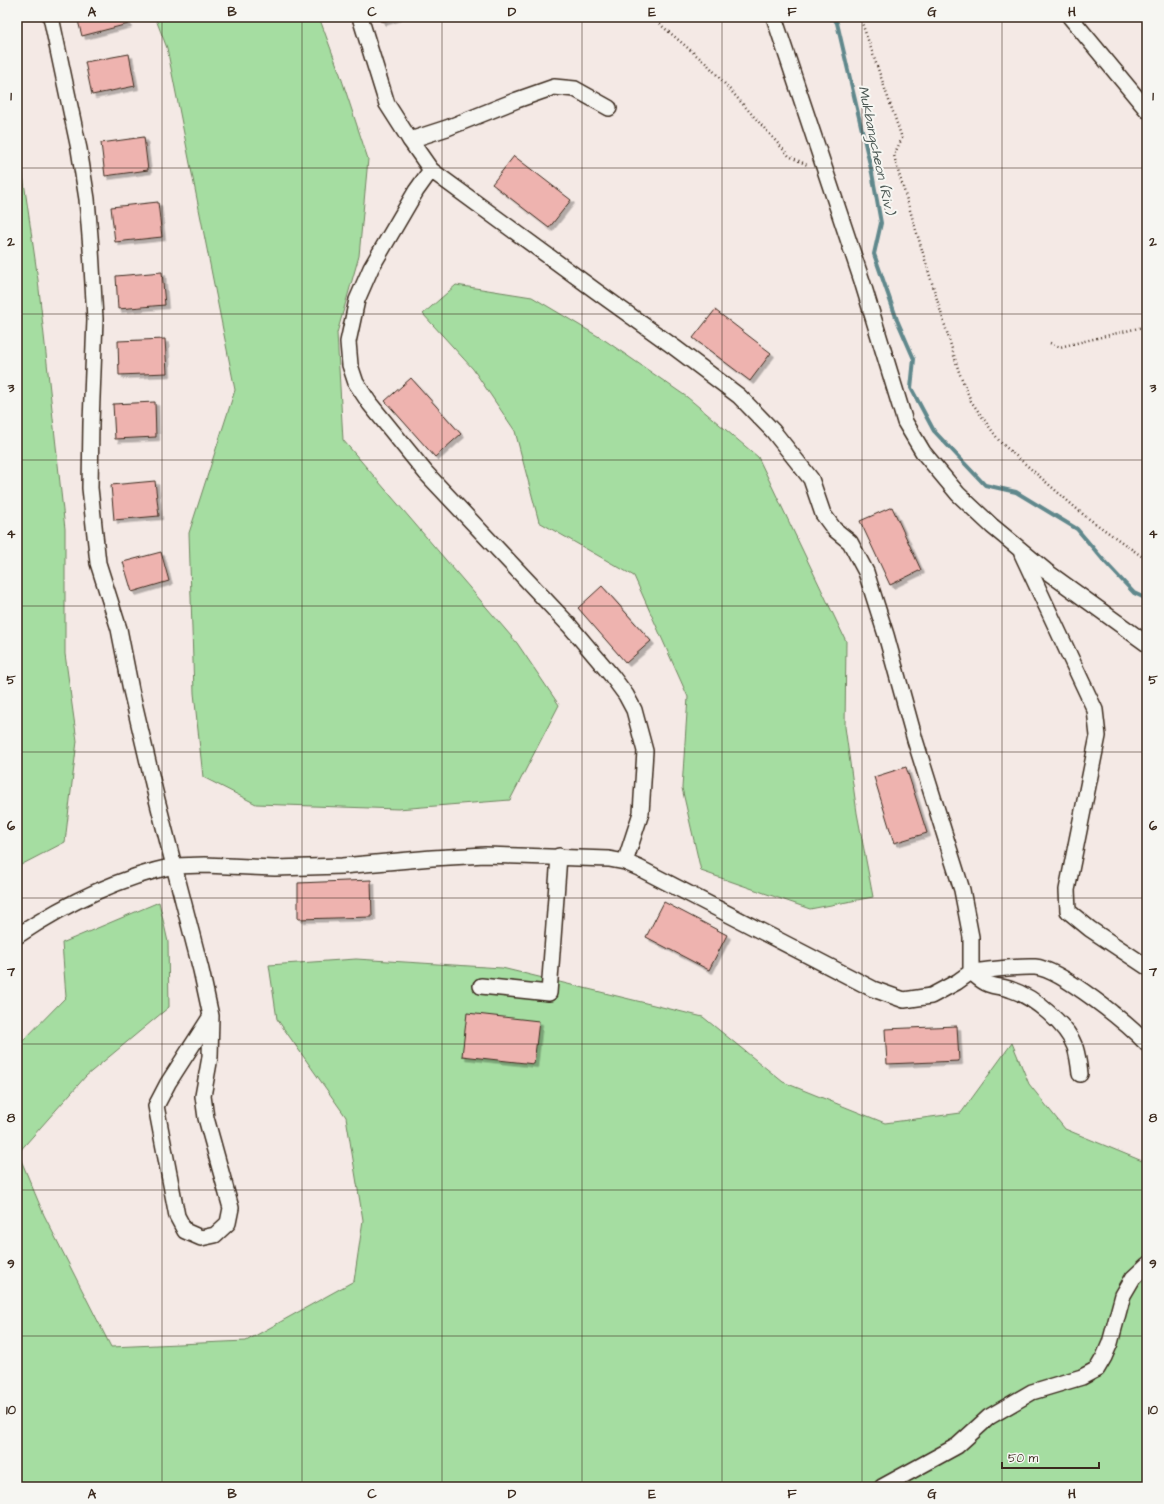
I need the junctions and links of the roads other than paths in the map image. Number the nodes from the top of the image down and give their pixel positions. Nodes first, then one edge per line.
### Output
1 (51, 17) edge
2 (360, 17) edge
3 (774, 17) edge
4 (1070, 17) edge
5 (609, 108) dead end
6 (1147, 110) edge
7 (410, 140) junction
8 (432, 170) junction
9 (1020, 549) junction
10 (1147, 644) edge
11 (558, 856) junction
12 (625, 862) junction
13 (174, 866) junction
14 (17, 936) edge
15 (1147, 967) edge
16 (971, 972) junction
17 (481, 986) dead end
18 (211, 1016) junction
19 (1147, 1044) edge
20 (1080, 1074) dead end
21 (1147, 1265) edge
22 (882, 1487) edge

1 - 13 street
2 - 7 street
3 - 9 street
4 - 6 street
5 - 7 street
7 - 8 street
8 - 12 street
8 - 16 street
9 - 10 street
9 - 15 street
11 - 12 street
11 - 13 street
11 - 17 street
12 - 16 street
13 - 14 street
13 - 18 street
16 - 19 street
16 - 20 street
18 - 18 street
21 - 22 street

